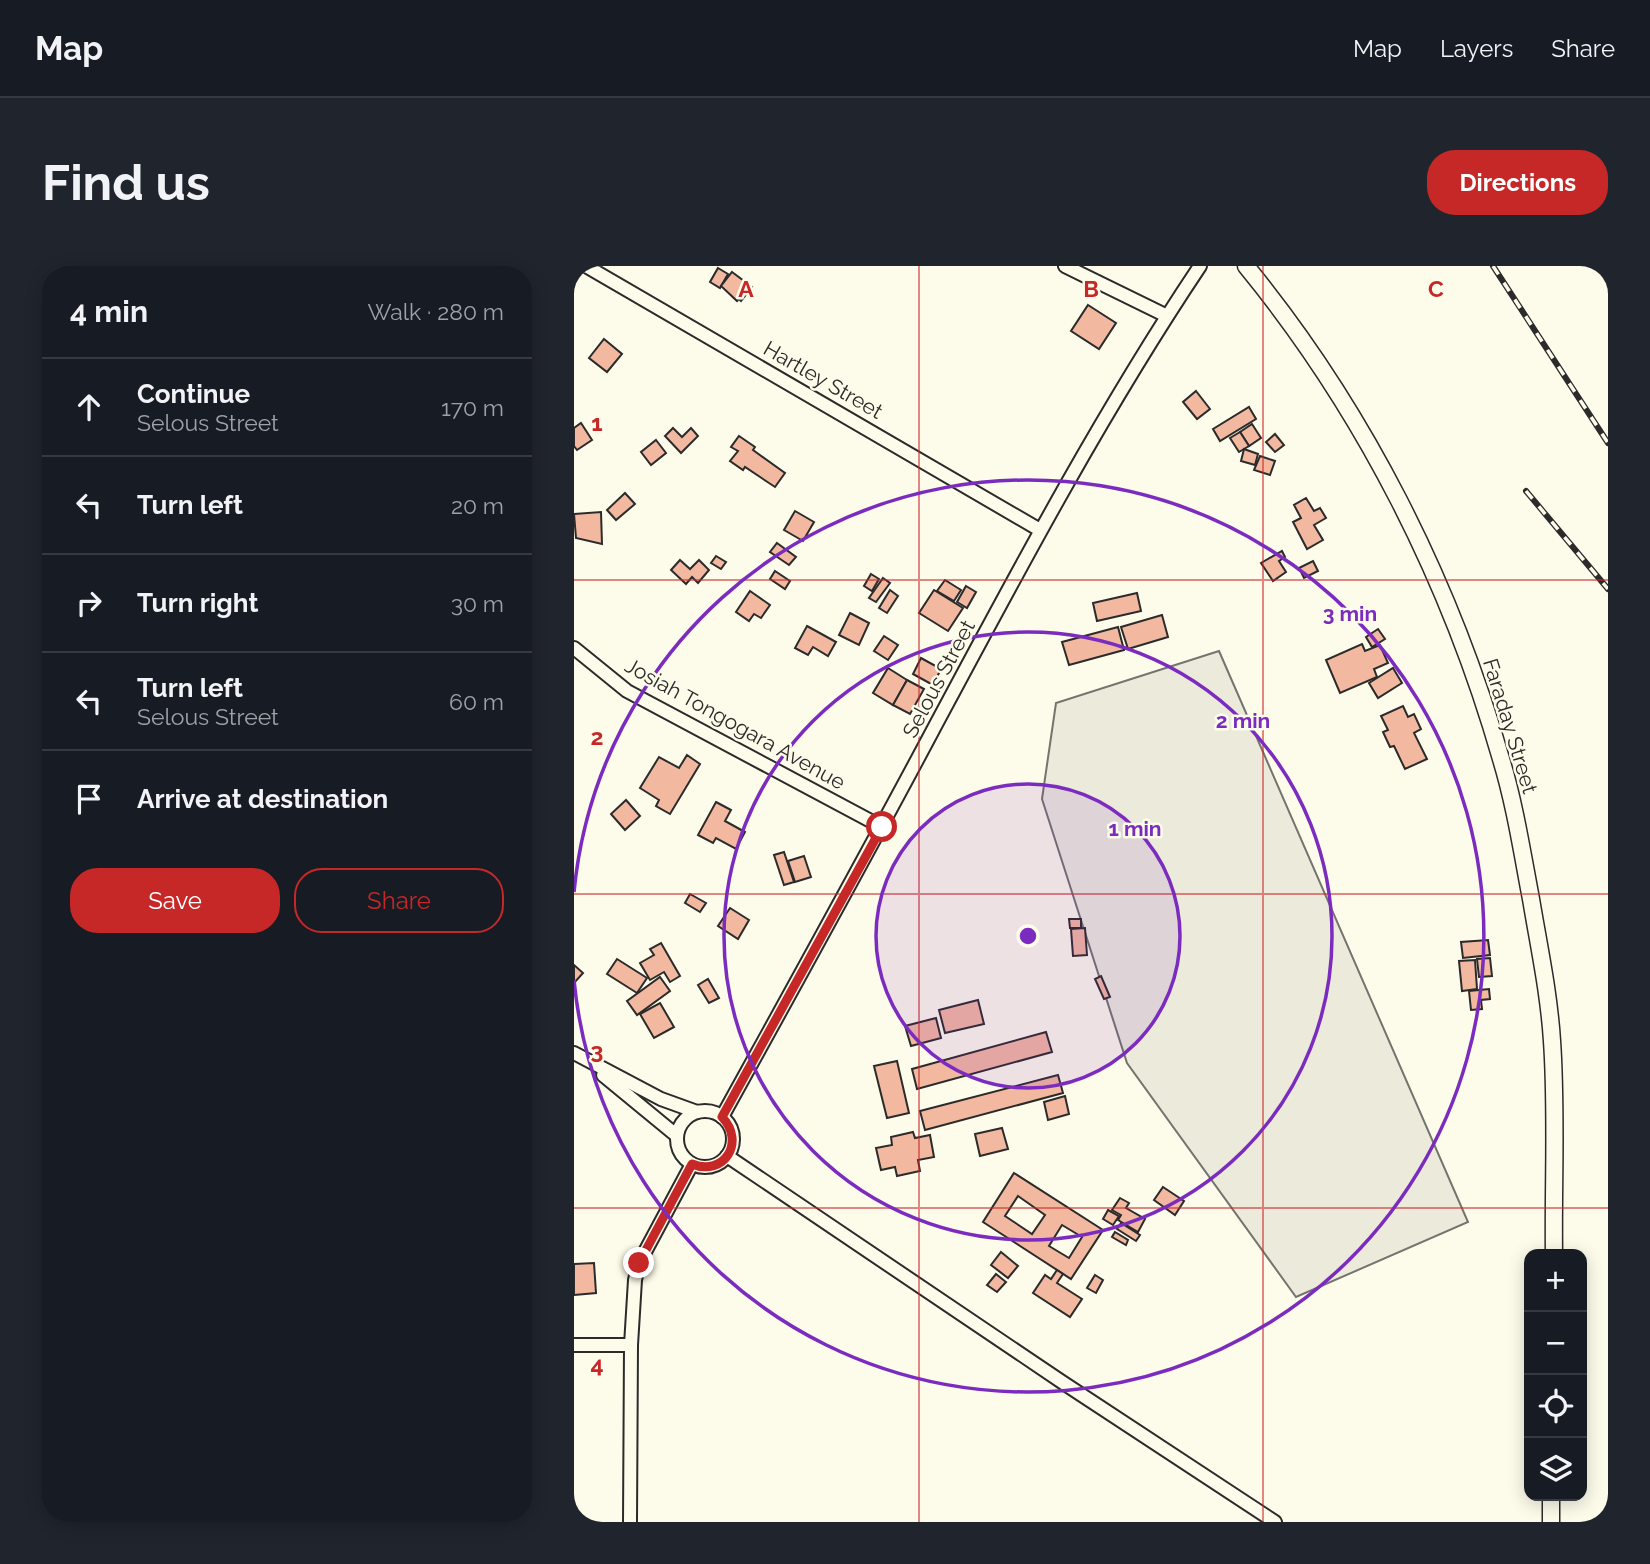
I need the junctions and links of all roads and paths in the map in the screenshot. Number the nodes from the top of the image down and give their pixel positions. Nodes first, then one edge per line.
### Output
1 (586, 266) edge
2 (1065, 266) edge
3 (1200, 266) edge
4 (1246, 266) edge
5 (1167, 316) junction
6 (1040, 530) junction
7 (574, 648) edge
8 (882, 827) junction
9 (574, 1053) edge
10 (587, 1061) junction
11 (697, 1112) junction
12 (722, 1117) junction
13 (677, 1135) junction
14 (727, 1156) junction
15 (692, 1164) junction
16 (1554, 1249) edge
17 (574, 1345) edge
18 (631, 1345) junction
19 (1550, 1501) edge
20 (631, 1522) edge
21 (1275, 1522) edge
22 (1551, 1522) edge

1 - 6 street, Hartley Street
2 - 5 street
3 - 5 street, Selous Street
4 - 16 street, Faraday Street
5 - 6 street, Selous Street
6 - 8 street, Selous Street
7 - 8 street, Josiah Tongogara Avenue
8 - 12 street, Selous Street
9 - 10 street
10 - 11 street
10 - 13 street
11 - 12 street
11 - 13 street
12 - 14 street
13 - 15 street
14 - 15 street
14 - 21 street
15 - 18 street
17 - 18 street
18 - 20 street
19 - 22 street

